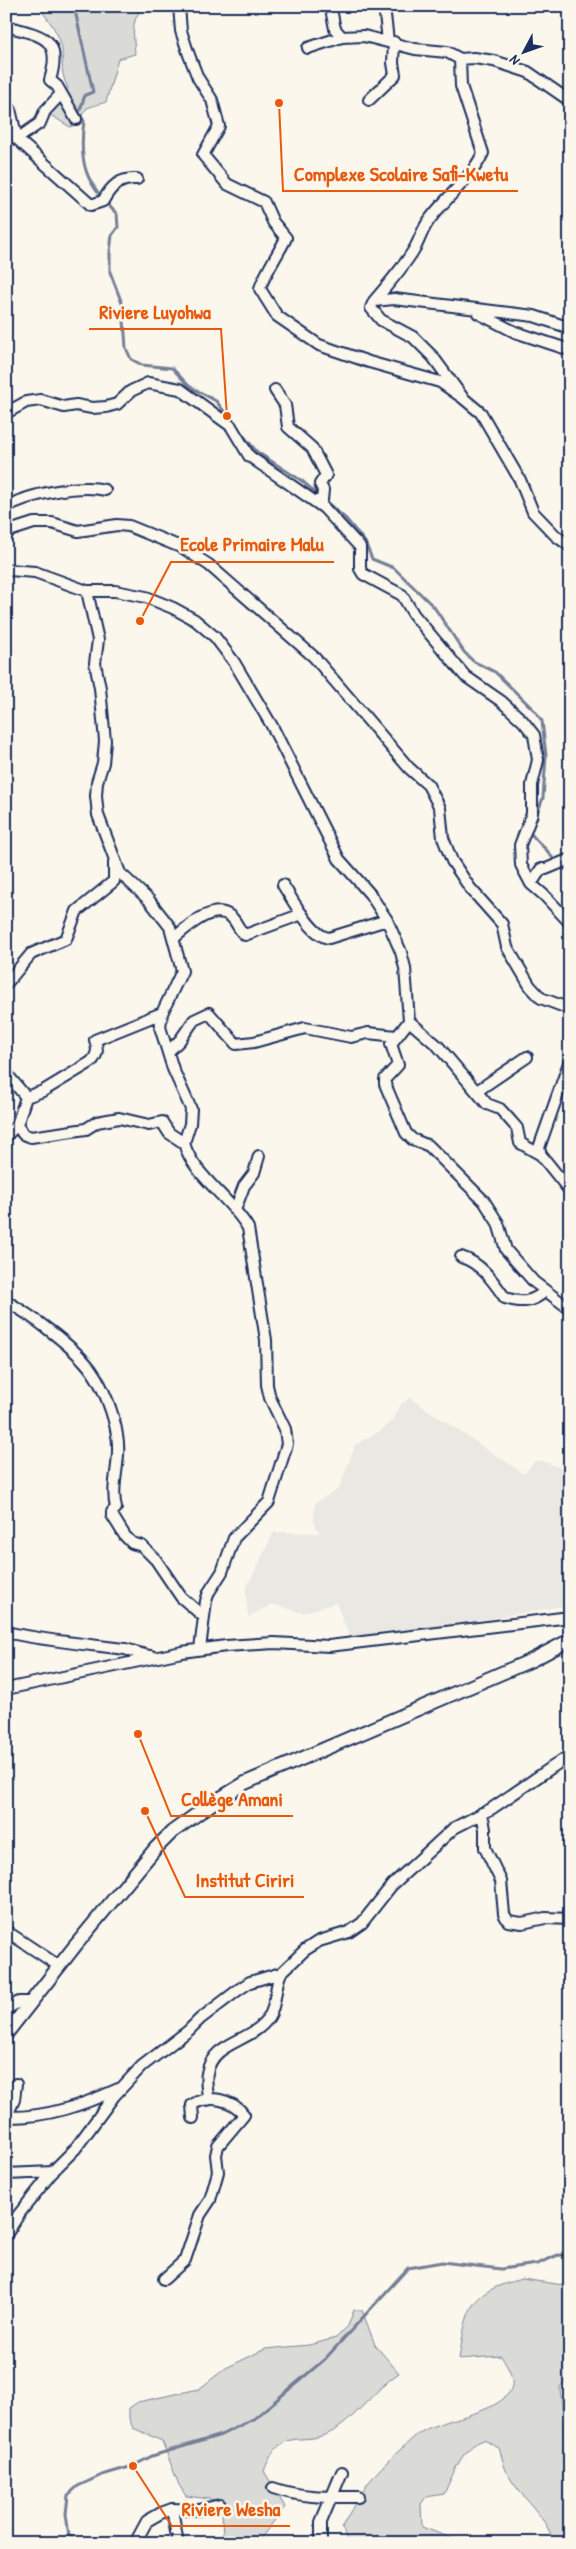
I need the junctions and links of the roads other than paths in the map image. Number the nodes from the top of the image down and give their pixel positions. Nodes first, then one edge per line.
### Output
1 (179, 6) edge
2 (326, 6) edge
3 (384, 6) edge
4 (6, 26) edge
5 (342, 37) junction
6 (391, 42) junction
7 (308, 48) dead end
8 (460, 59) junction
9 (60, 95) junction
10 (369, 100) dead end
11 (570, 101) edge
12 (10, 109) dead end
13 (76, 119) dead end
14 (17, 139) junction
15 (138, 179) dead end
16 (374, 301) junction
17 (470, 309) junction
18 (570, 328) edge
19 (570, 350) edge
20 (275, 390) dead end
21 (463, 398) junction
22 (6, 413) edge
23 (105, 490) dead end
24 (315, 501) junction
25 (6, 507) edge
26 (6, 532) edge
27 (570, 546) edge
28 (6, 572) edge
29 (87, 590) junction
30 (570, 859) edge
31 (114, 861) junction
32 (530, 884) junction
33 (283, 885) dead end
34 (302, 914) junction
35 (387, 920) junction
36 (570, 924) edge
37 (174, 938) junction
38 (6, 984) edge
39 (570, 1009) edge
40 (162, 1013) junction
41 (409, 1022) junction
42 (396, 1036) junction
43 (168, 1052) junction
44 (527, 1057) dead end
45 (570, 1060) edge
46 (6, 1073) edge
47 (477, 1091) junction
48 (26, 1097) junction
49 (17, 1125) junction
50 (6, 1136) edge
51 (184, 1144) junction
52 (541, 1155) junction
53 (259, 1156) dead end
54 (570, 1191) edge
55 (235, 1210) junction
56 (460, 1257) dead end
57 (545, 1291) junction
58 (6, 1301) edge
59 (570, 1309) edge
60 (204, 1617) junction
61 (570, 1617) edge
62 (6, 1632) edge
63 (570, 1640) edge
64 (200, 1649) junction
65 (157, 1657) junction
66 (6, 1689) edge
67 (570, 1755) edge
68 (482, 1813) junction
69 (570, 1919) edge
70 (6, 1931) edge
71 (59, 1966) junction
72 (281, 1973) junction
73 (31, 2002) junction
74 (6, 2008) edge
75 (6, 2034) edge
76 (16, 2084) dead end
77 (121, 2088) junction
78 (208, 2100) junction
79 (7, 2117) edge
80 (193, 2118) dead end
81 (53, 2172) junction
82 (6, 2174) edge
83 (6, 2235) edge
84 (164, 2279) dead end
85 (342, 2472) dead end
86 (273, 2488) dead end
87 (358, 2496) dead end
88 (332, 2498) junction
89 (220, 2505) dead end
90 (172, 2509) junction
91 (135, 2543) edge
92 (178, 2543) edge
93 (321, 2543) edge

1 - 21 street
2 - 5 street
3 - 6 street
4 - 9 street
5 - 6 street
5 - 7 street
6 - 8 street
6 - 10 street
8 - 11 street
8 - 16 street
9 - 13 street
9 - 14 street
12 - 14 street
14 - 15 street
16 - 17 street
16 - 21 street
17 - 18 street
17 - 19 street
20 - 24 street
21 - 27 street
22 - 24 street
23 - 25 street
24 - 32 street
26 - 39 street
28 - 29 street
29 - 31 street
29 - 35 street
30 - 32 street
31 - 37 street
31 - 38 street
32 - 36 street
33 - 34 street
34 - 35 street
34 - 37 street
35 - 41 street
37 - 40 street
40 - 43 street
40 - 48 street
41 - 42 street
41 - 47 street
42 - 43 street
42 - 57 street
43 - 51 street
44 - 47 street
45 - 52 street
46 - 48 street
47 - 52 street
48 - 49 street
49 - 50 street
49 - 51 street
51 - 55 street
52 - 54 street
53 - 55 street
55 - 60 street
56 - 57 street
57 - 59 street
58 - 60 street
60 - 64 street
61 - 64 street
62 - 65 street
63 - 71 street
64 - 65 street
65 - 66 street
67 - 68 street
68 - 69 street
68 - 72 street
70 - 71 street
71 - 73 street
72 - 77 street
72 - 78 street
73 - 74 street
73 - 75 street
76 - 79 street
77 - 79 street
77 - 81 street
78 - 80 street
78 - 84 street
81 - 82 street
81 - 83 street
85 - 88 street
86 - 88 street
87 - 88 street
88 - 93 street
89 - 90 street
90 - 91 street
90 - 92 street

